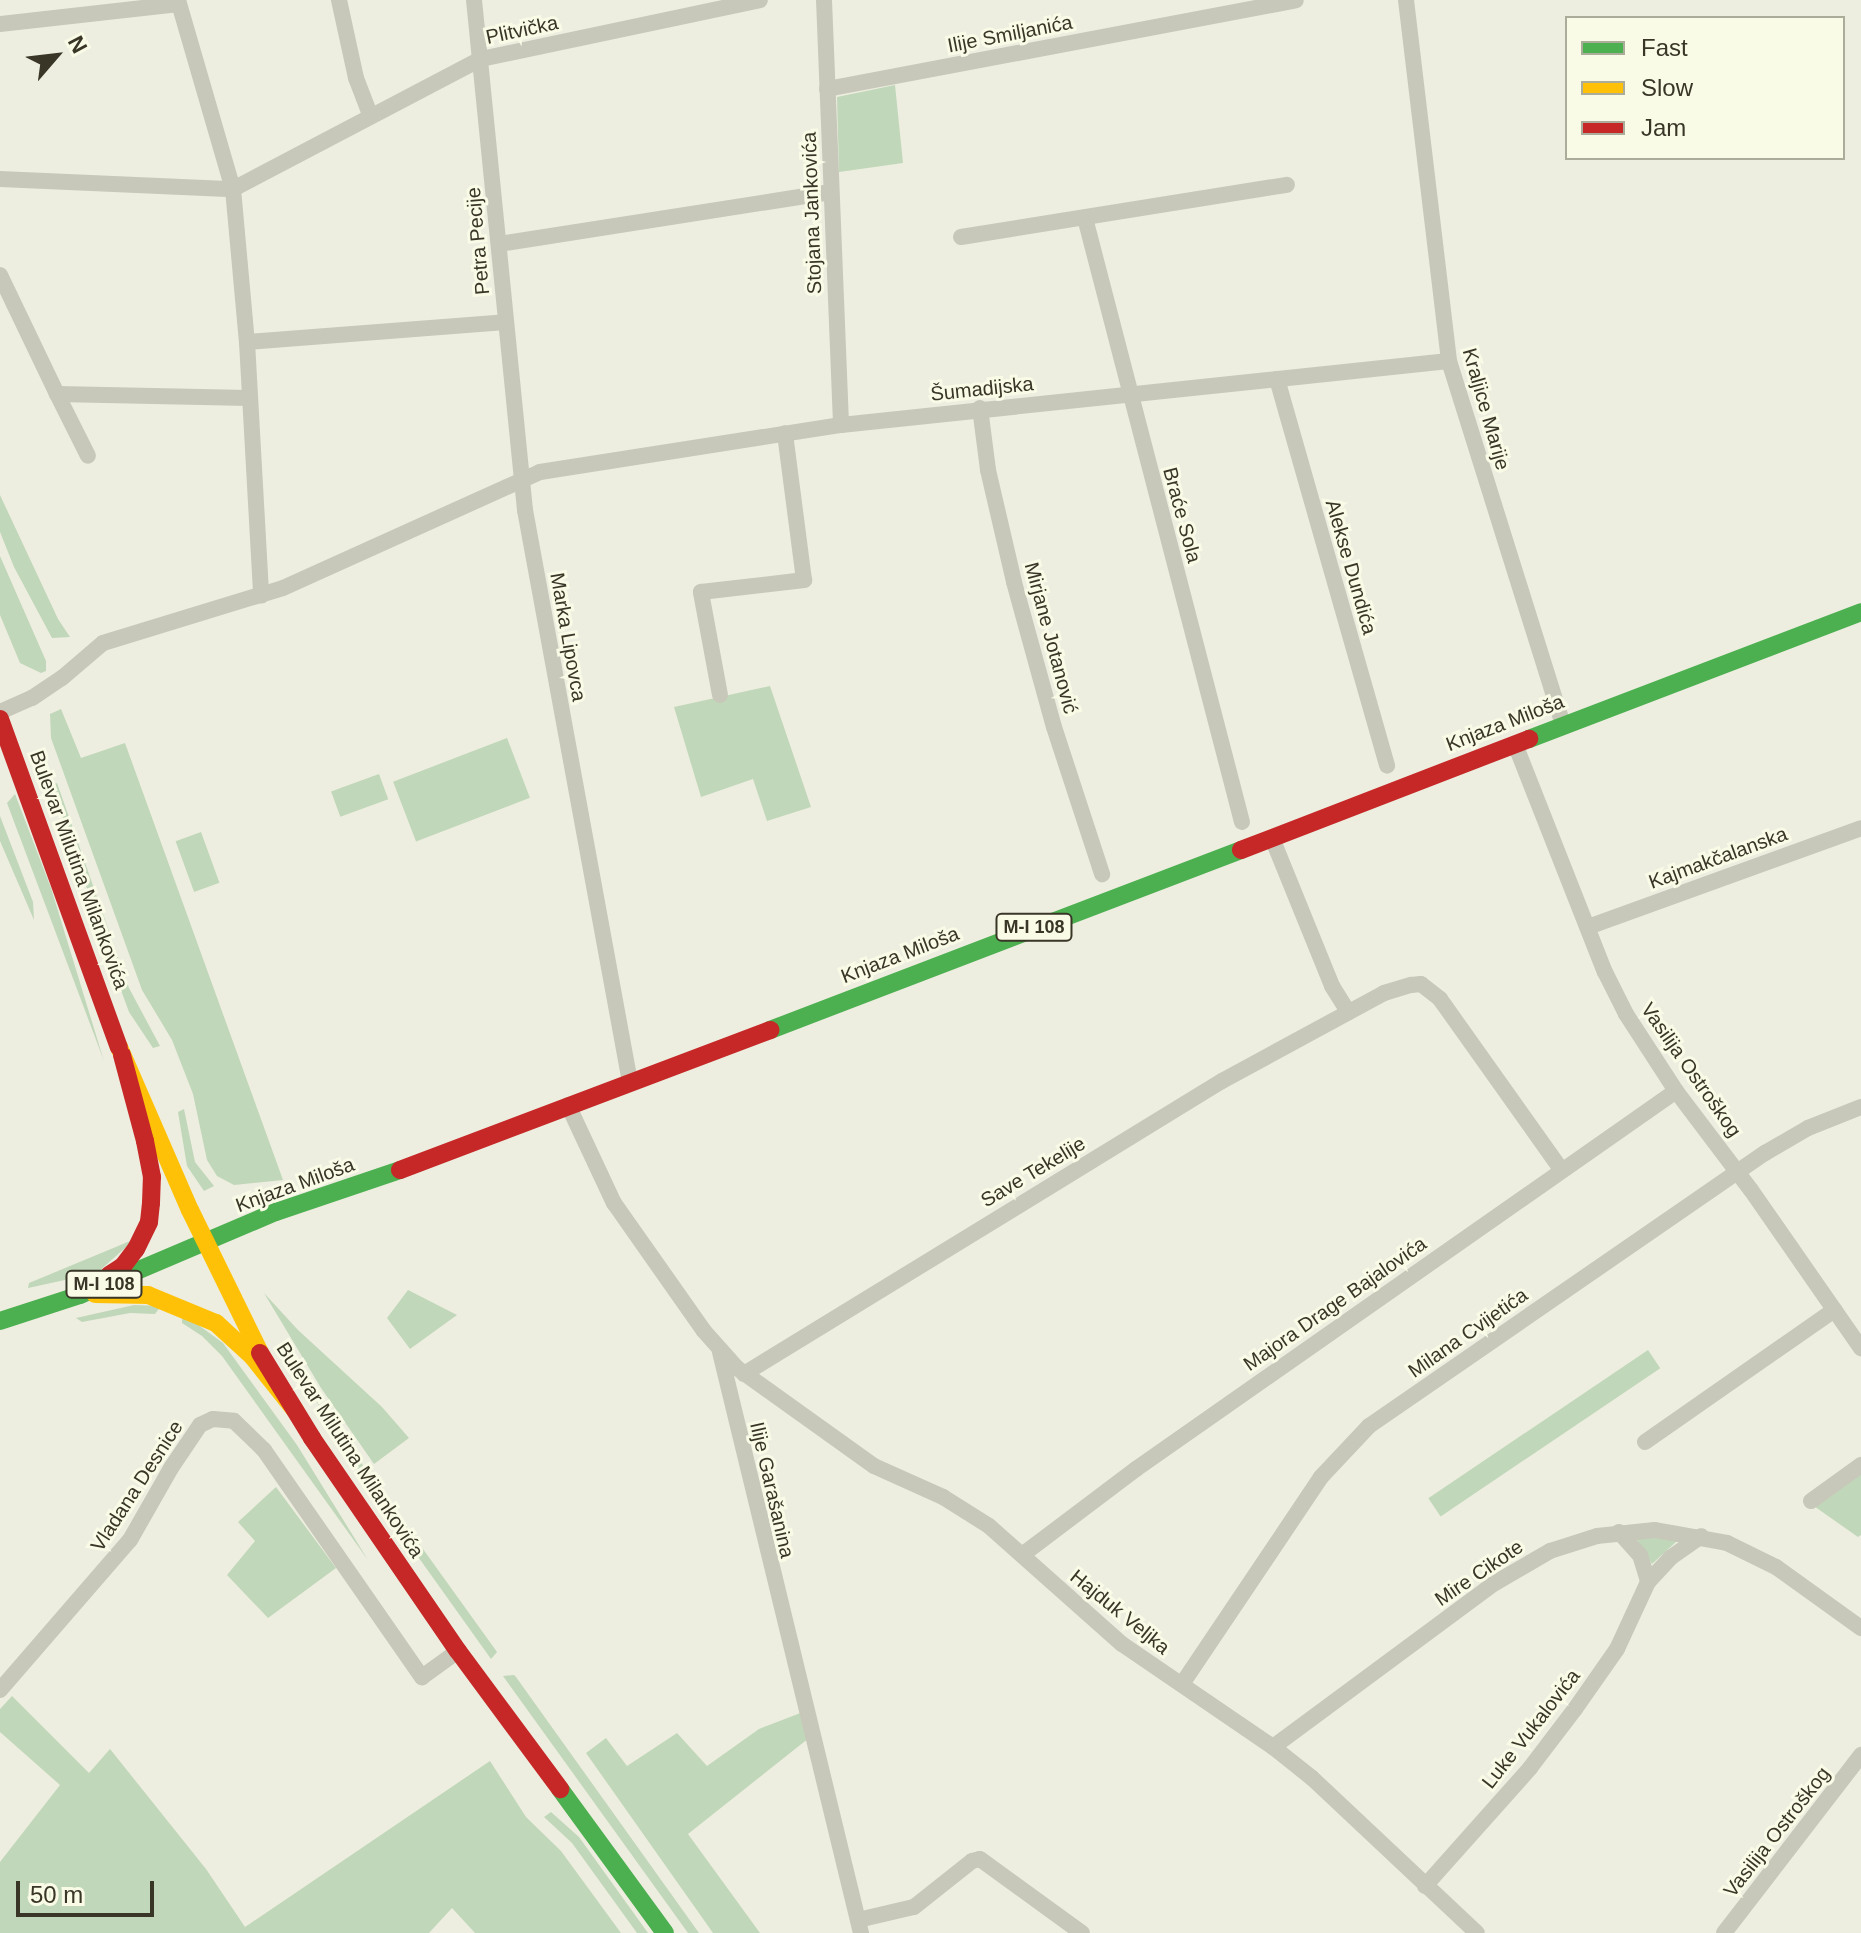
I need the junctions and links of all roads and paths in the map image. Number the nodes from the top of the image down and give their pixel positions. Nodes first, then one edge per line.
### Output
1 (339, 0) edge
2 (474, 0) edge
3 (760, 0) edge
4 (824, 0) edge
5 (1296, 0) edge
6 (1406, 0) edge
7 (179, 2) edge
8 (0, 24) edge
9 (481, 59) junction
10 (827, 89) junction
11 (370, 115) junction
12 (0, 179) edge
13 (1287, 185) dead end
14 (233, 189) junction
15 (831, 192) junction
16 (1085, 218) junction
17 (961, 237) dead end
18 (499, 244) junction
19 (0, 275) edge
20 (505, 322) junction
21 (247, 342) junction
22 (1449, 361) junction
23 (1277, 379) junction
24 (1129, 393) junction
25 (57, 394) junction
26 (249, 398) junction
27 (980, 408) junction
28 (841, 425) junction
29 (785, 433) junction
30 (88, 456) dead end
31 (522, 479) junction
32 (261, 596) junction
33 (1861, 612) edge
34 (720, 695) dead end
35 (0, 712) edge
36 (0, 719) edge
37 (1563, 725) junction
38 (1515, 744) junction
39 (1387, 766) dead end
40 (1242, 822) dead end
41 (1861, 828) edge
42 (1272, 838) junction
43 (1102, 874) dead end
44 (1588, 927) junction
45 (1348, 1012) junction
46 (122, 1055) junction
47 (630, 1082) junction
48 (1676, 1091) junction
49 (568, 1105) junction
50 (1861, 1107) edge
51 (1561, 1169) junction
52 (1738, 1172) junction
53 (207, 1243) junction
54 (80, 1295) junction
55 (1834, 1310) junction
56 (0, 1321) edge
57 (1861, 1348) edge
58 (719, 1351) junction
59 (744, 1374) junction
60 (295, 1410) junction
61 (1645, 1442) dead end
62 (1861, 1465) edge
63 (1811, 1501) dead end
64 (1619, 1532) junction
65 (1701, 1536) junction
66 (1022, 1555) junction
67 (1648, 1582) junction
68 (1861, 1628) edge
69 (458, 1651) junction
70 (1182, 1684) junction
71 (0, 1690) edge
72 (1273, 1747) junction
73 (1861, 1755) edge
74 (1425, 1886) junction
75 (859, 1927) edge
76 (665, 1933) edge
77 (1082, 1933) edge
78 (1477, 1933) edge
79 (1724, 1933) edge

1 - 11 street
2 - 9 street, Petra Pecije
3 - 9 street, Plitvička
4 - 10 street, Stojana Jankovića
5 - 10 street, Ilije Smiljanića
6 - 22 street, Kraljice Marije
7 - 8 street
7 - 14 street
9 - 11 street, Plitvička
9 - 18 street, Petra Pecije
10 - 15 street, Stojana Jankovića
11 - 14 street, Plitvička
12 - 14 street
13 - 16 street
14 - 21 street
15 - 18 street
15 - 28 street, Stojana Jankovića
16 - 17 street
16 - 24 street, Braće Sola
18 - 20 street, Petra Pecije
19 - 25 street
20 - 21 street
20 - 31 street, Petra Pecije
21 - 26 street
22 - 23 street, Šumadijska
22 - 37 street, Kraljice Marije
23 - 24 street, Šumadijska
23 - 39 street, Alekse Dundića
24 - 27 street, Šumadijska
24 - 40 street, Braće Sola
25 - 26 street
25 - 30 street
26 - 32 street
27 - 28 street, Šumadijska
27 - 43 street, Mirjane Jotanović
28 - 29 street, Šumadijska
29 - 31 street, Šumadijska
29 - 34 street
31 - 32 street
31 - 47 street, Marka Lipovca
32 - 35 street
33 - 37 main road, Knjaza Miloša / M-I 108
36 - 46 main road, Bulevar Milutina Milankovića
37 - 38 main road, Knjaza Miloša / M-I 108
38 - 42 main road, Knjaza Miloša / M-I 108
38 - 44 street, Vasilija Ostroškog
41 - 44 street, Kajmakčalanska
42 - 45 street
42 - 47 main road, Knjaza Miloša / M-I 108
44 - 48 street, Vasilija Ostroškog
45 - 51 street, Save Tekelije
45 - 59 street, Save Tekelije
46 - 53 main road, Bulevar Milutina Milankovića
46 - 54 main road
47 - 49 main road, Knjaza Miloša / M-I 108
48 - 51 street, Majora Drage Bajalovića
48 - 52 street, Vasilija Ostroškog
49 - 53 main road, Knjaza Miloša / M-I 108
49 - 58 street, Ilije Garašanina
50 - 52 street, Milana Cvijetića
51 - 66 street, Majora Drage Bajalovića
52 - 55 street, Vasilija Ostroškog
52 - 70 street, Milana Cvijetića
53 - 54 main road, Knjaza Miloša / M-I 108
53 - 60 main road, Bulevar Milutina Milankovića
54 - 56 main road, Knjaza Miloša / M-I 108
54 - 60 main road
55 - 57 street, Vasilija Ostroškog
55 - 61 street
58 - 59 street, Hajduk Veljka
58 - 75 street, Ilije Garašanina
59 - 66 street, Hajduk Veljka
60 - 69 main road, Bulevar Milutina Milankovića
62 - 63 street
64 - 65 street, Mire Cikote
64 - 67 street
64 - 72 street, Mire Cikote
65 - 67 street, Luke Vukalovića
65 - 68 street, Mire Cikote
66 - 70 street, Hajduk Veljka
67 - 74 street, Luke Vukalovića
69 - 71 street, Vladana Desnice
69 - 76 main road, Bulevar Milutina Milankovića
70 - 72 street, Hajduk Veljka
72 - 74 street, Hajduk Veljka
73 - 79 street, Vasilija Ostroškog
74 - 78 street, Hajduk Veljka
75 - 77 street, Ilije Garašanina

